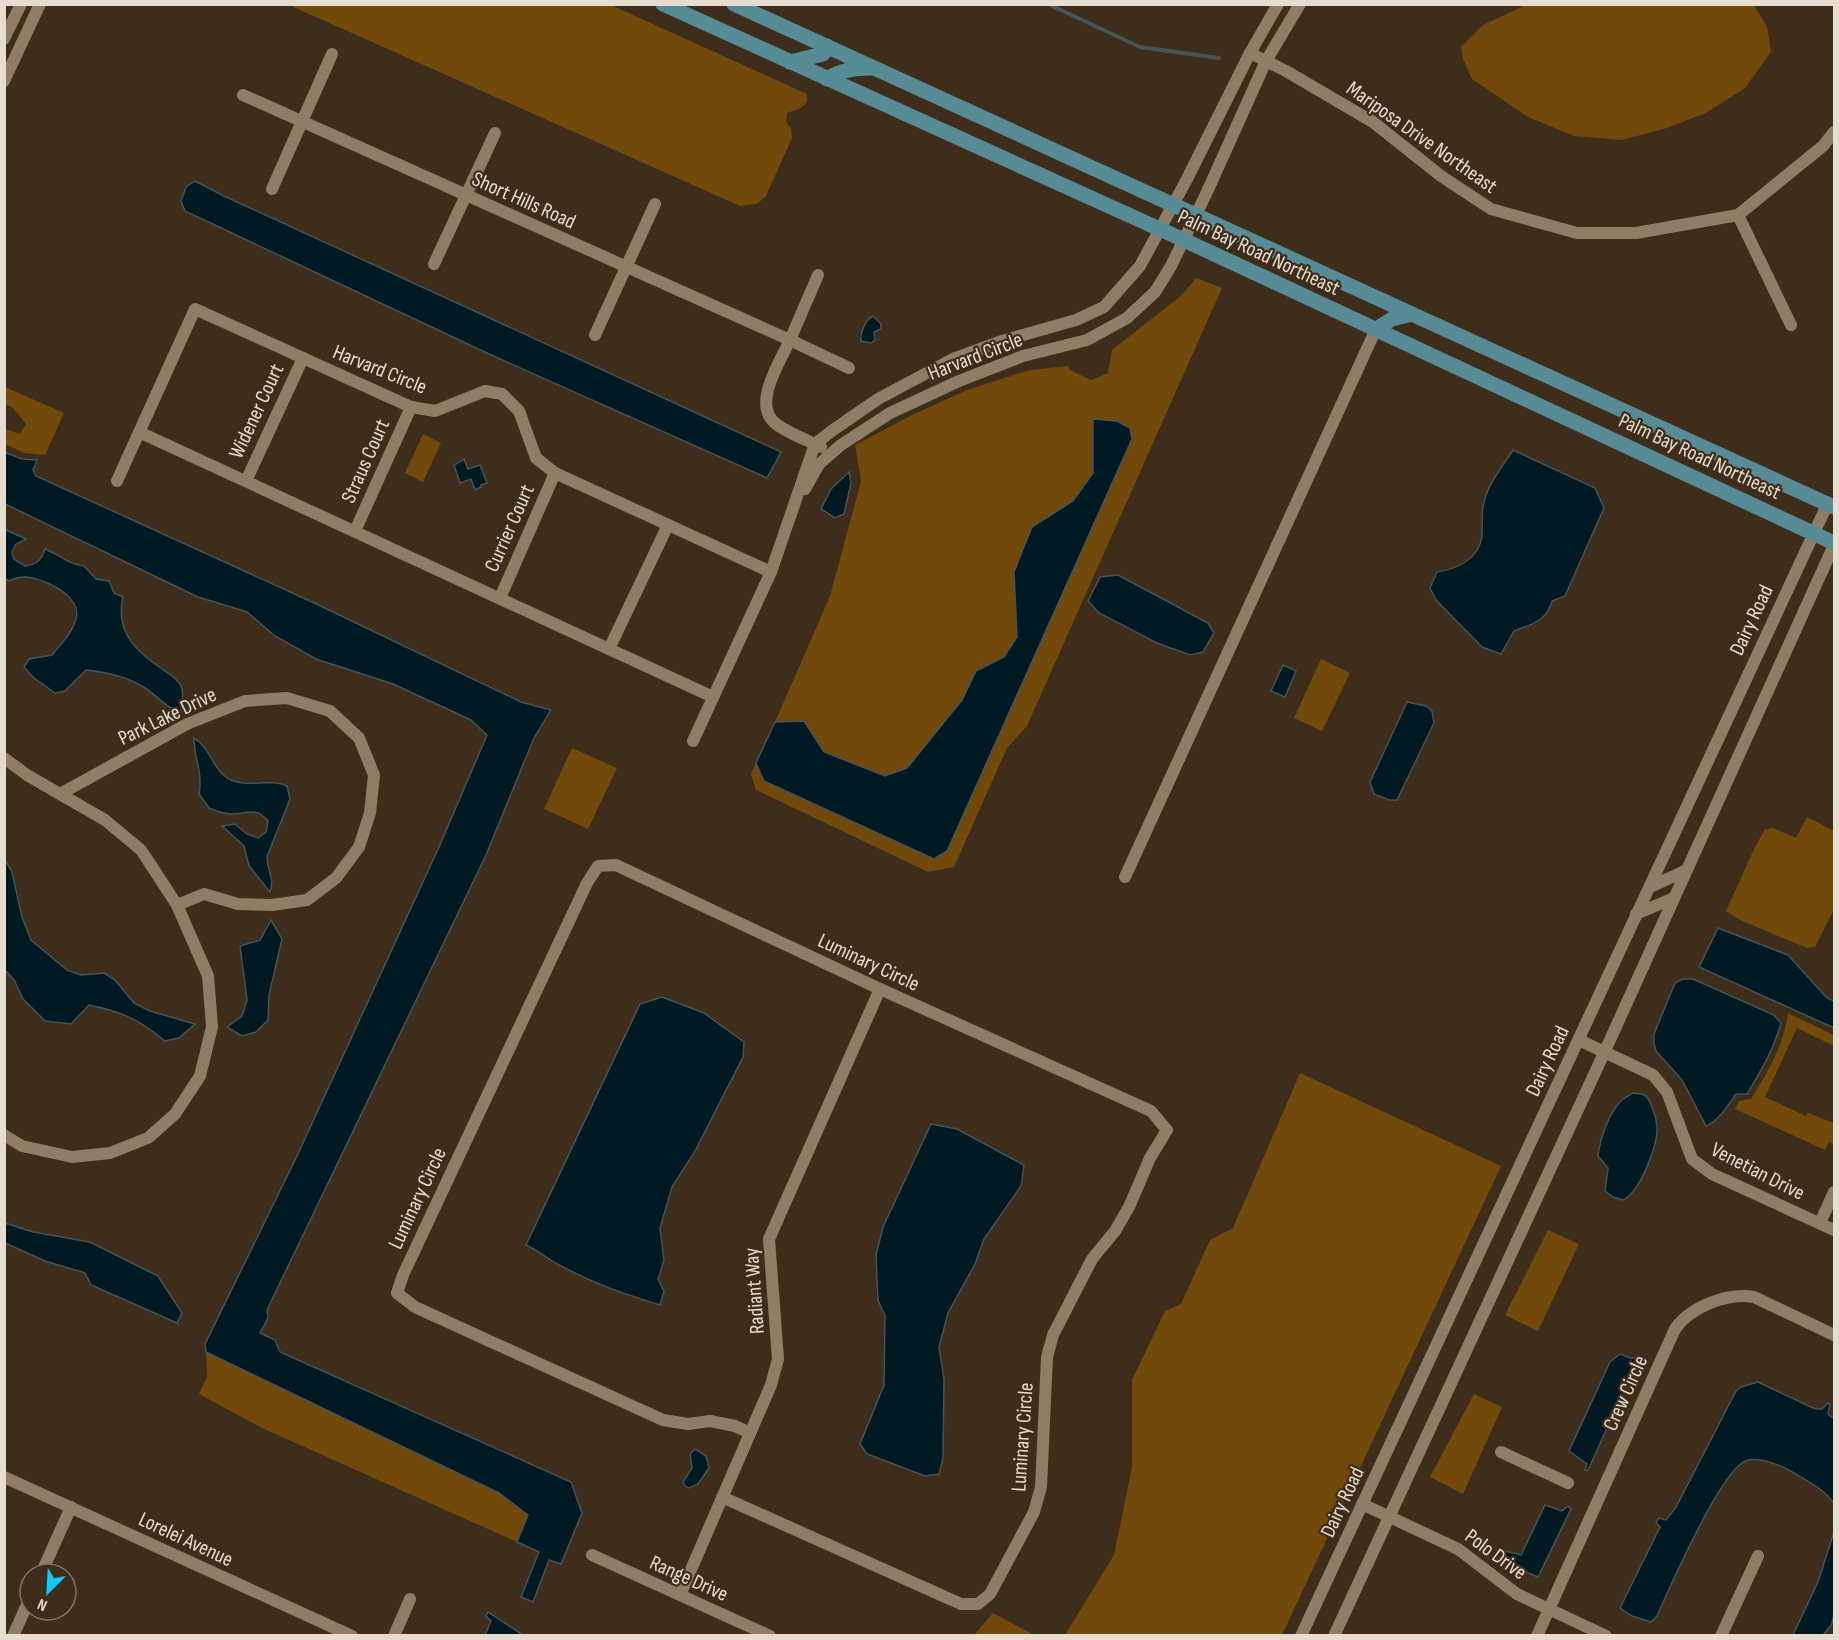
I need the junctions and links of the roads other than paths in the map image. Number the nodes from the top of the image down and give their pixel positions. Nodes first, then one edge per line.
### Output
1 (21, 4) edge
2 (40, 4) edge
3 (663, 4) edge
4 (734, 4) edge
5 (1278, 4) edge
6 (1300, 4) edge
7 (4, 39) edge
8 (827, 46) junction
9 (1250, 53) junction
10 (332, 54) dead end
11 (1266, 61) junction
12 (790, 62) junction
13 (874, 68) junction
14 (827, 79) junction
15 (4, 81) edge
16 (243, 95) dead end
17 (302, 121) junction
18 (1834, 132) edge
19 (495, 133) dead end
20 (272, 189) dead end
21 (466, 195) junction
22 (655, 204) dead end
23 (1173, 205) junction
24 (1196, 215) junction
25 (1738, 215) junction
26 (1159, 229) junction
27 (1184, 240) junction
28 (434, 264) dead end
29 (626, 267) junction
30 (818, 275) dead end
31 (1412, 314) junction
32 (1791, 324) dead end
33 (1376, 329) junction
34 (595, 335) dead end
35 (790, 340) junction
36 (303, 358) junction
37 (849, 368) dead end
38 (411, 406) junction
39 (139, 432) junction
40 (816, 444) junction
41 (832, 453) junction
42 (555, 473) junction
43 (117, 481) dead end
44 (246, 481) junction
45 (1831, 505) edge
46 (787, 522) junction
47 (668, 525) junction
48 (354, 531) junction
49 (1813, 532) junction
50 (1834, 544) edge
51 (771, 572) junction
52 (500, 598) junction
53 (609, 649) junction
54 (713, 697) junction
55 (693, 741) dead end
56 (4, 758) edge
57 (60, 794) junction
58 (1687, 870) junction
59 (1125, 877) dead end
60 (1650, 887) junction
61 (1674, 898) junction
62 (177, 905) junction
63 (1636, 914) junction
64 (880, 988) junction
65 (1579, 1040) junction
66 (1605, 1051) junction
67 (4, 1135) edge
68 (1834, 1192) edge
69 (1820, 1223) junction
70 (1834, 1230) edge
71 (1834, 1335) edge
72 (750, 1433) junction
73 (1501, 1452) dead end
74 (4, 1477) edge
75 (1568, 1483) dead end
76 (722, 1497) junction
77 (1362, 1504) junction
78 (71, 1508) junction
79 (1389, 1515) junction
80 (592, 1556) dead end
81 (1758, 1556) dead end
82 (46, 1562) edge
83 (680, 1595) junction
84 (410, 1599) dead end
85 (1550, 1610) junction
86 (352, 1635) edge
87 (394, 1635) edge
88 (768, 1635) edge
89 (1301, 1635) edge
90 (1334, 1635) edge
91 (1538, 1635) edge
92 (1606, 1635) edge
93 (1721, 1635) edge

1 - 7 street
2 - 15 street
3 - 12 main road, Palm Bay Road Northeast
4 - 8 main road, Palm Bay Road Northeast
5 - 9 street, Harvard Circle
6 - 11 street, Harvard Circle
8 - 12 main road
8 - 13 main road, Palm Bay Road Northeast
9 - 11 street, Mariposa Drive Northeast
9 - 23 street, Harvard Circle
10 - 17 street
11 - 24 street, Harvard Circle
11 - 25 street, Mariposa Drive Northeast
12 - 14 main road, Palm Bay Road Northeast
13 - 14 main road
13 - 23 main road, Palm Bay Road Northeast
14 - 26 main road, Palm Bay Road Northeast
16 - 17 street, Short Hills Road
17 - 20 street
17 - 21 street, Short Hills Road
18 - 25 street, Mariposa Drive Northeast
19 - 21 street
21 - 28 street
21 - 29 street, Short Hills Road
22 - 29 street
23 - 24 main road, Palm Bay Road Northeast
23 - 26 street, Harvard Circle
24 - 27 street, Harvard Circle
24 - 31 main road, Palm Bay Road Northeast
25 - 32 street
26 - 27 main road, Palm Bay Road Northeast
26 - 40 street, Harvard Circle
27 - 33 main road, Palm Bay Road Northeast
27 - 41 street, Harvard Circle
29 - 34 street
29 - 35 street, Short Hills Road
30 - 35 street
31 - 33 main road
31 - 45 main road, Palm Bay Road Northeast
33 - 49 main road, Palm Bay Road Northeast
33 - 59 street
35 - 37 street, Short Hills Road
35 - 40 street
36 - 38 street, Harvard Circle
36 - 39 street, Harvard Circle
36 - 44 street, Widener Court
38 - 42 street, Harvard Circle
38 - 48 street, Straus Court
39 - 43 street, Harvard Circle
39 - 44 street
40 - 41 street
40 - 46 street, Harvard Circle
41 - 46 street, Harvard Circle
42 - 47 street, Harvard Circle
42 - 52 street, Currier Court
44 - 48 street
45 - 49 street, Dairy Road
46 - 51 street, Harvard Circle
47 - 51 street, Harvard Circle
47 - 53 street
48 - 52 street
49 - 50 main road, Palm Bay Road Northeast
49 - 60 street, Dairy Road
50 - 58 street
51 - 54 street, Harvard Circle
52 - 53 street
53 - 54 street
54 - 55 street, Harvard Circle
56 - 57 street
57 - 62 street
57 - 62 street, Park Lake Drive
58 - 60 street
58 - 61 street
60 - 63 street, Dairy Road
61 - 63 street
61 - 66 street
62 - 67 street
63 - 65 street, Dairy Road
64 - 72 street, Radiant Way
64 - 72 street, Luminary Circle
64 - 76 street, Luminary Circle
65 - 66 street, Venetian Drive
65 - 77 street, Dairy Road
66 - 69 street, Venetian Drive
66 - 79 street
68 - 69 street
69 - 70 street, Venetian Drive
71 - 85 street, Crew Circle
72 - 76 street, Radiant Way
73 - 75 street
74 - 78 street, Lorelei Avenue
76 - 83 street, Radiant Way
77 - 79 street, Polo Drive
77 - 89 street, Dairy Road
78 - 82 street
78 - 86 street, Lorelei Avenue
79 - 85 street, Polo Drive
79 - 90 street
80 - 83 street, Range Drive
81 - 93 street
83 - 88 street, Range Drive
84 - 87 street
85 - 91 street, Crew Circle
85 - 92 street, Polo Drive

